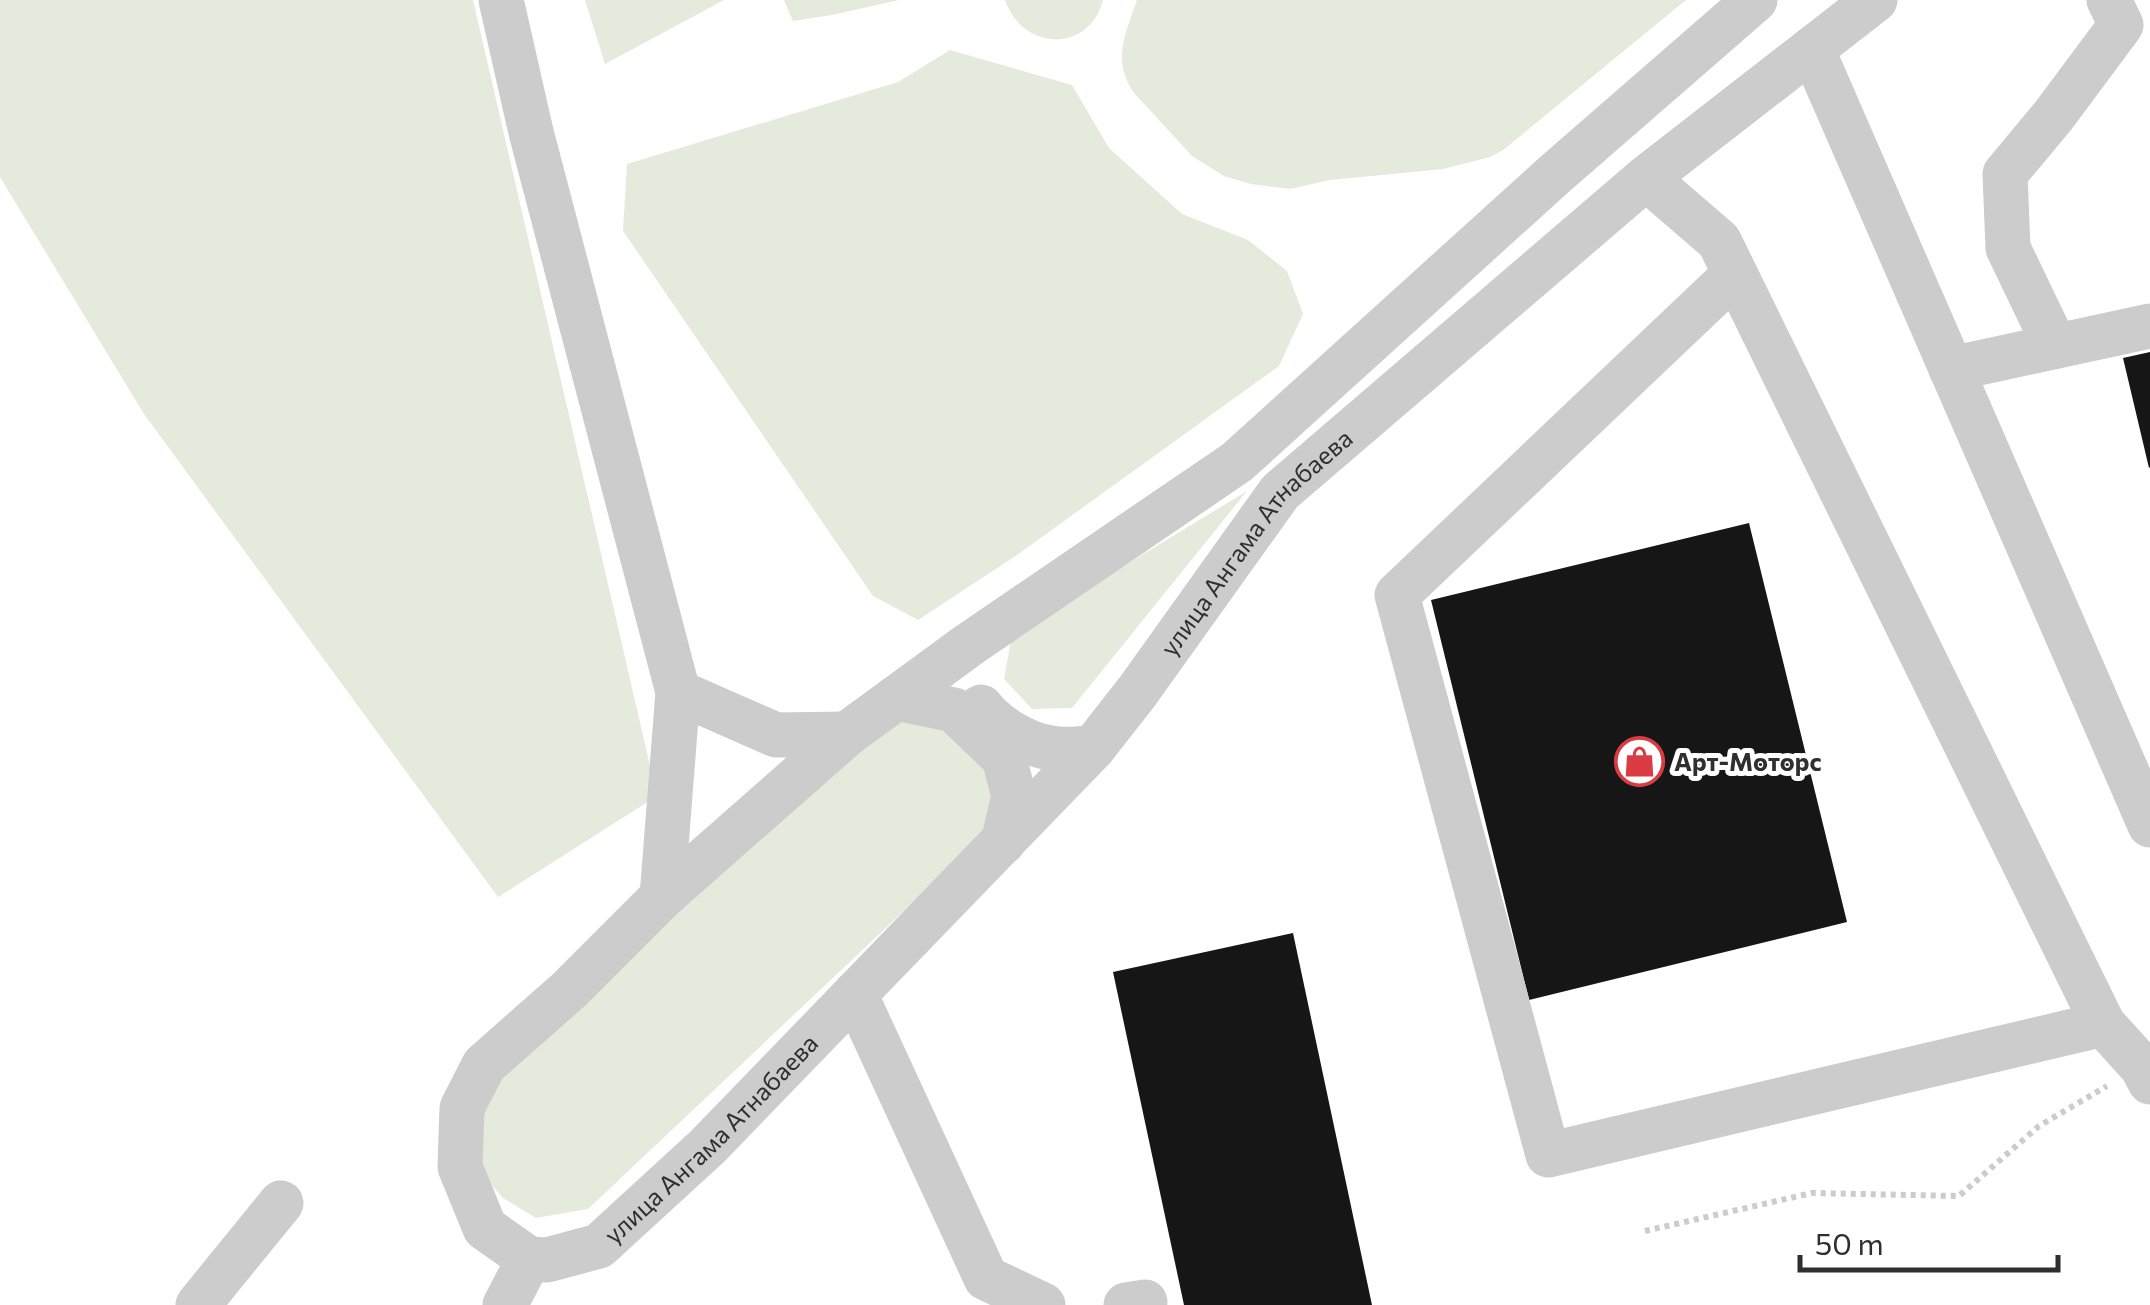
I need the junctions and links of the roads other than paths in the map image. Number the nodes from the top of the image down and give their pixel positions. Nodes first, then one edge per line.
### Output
1 (500, 0) edge
2 (1755, 0) edge
3 (1875, 0) edge
4 (2127, 9) edge
5 (1812, 49) junction
6 (1646, 178) junction
7 (1735, 274) junction
8 (2150, 326) edge
9 (2055, 346) junction
10 (1951, 370) junction
11 (970, 644) junction
12 (678, 692) junction
13 (896, 698) junction
14 (847, 734) junction
15 (1093, 748) junction
16 (2150, 825) edge
17 (1002, 842) junction
18 (662, 897) junction
19 (854, 994) junction
20 (2103, 1024) junction
21 (2146, 1074) edge
22 (281, 1203) dead end
23 (528, 1260) junction
24 (198, 1305) edge
25 (506, 1305) edge
26 (1043, 1305) edge

1 - 12 street
2 - 11 street
3 - 5 street, улица Ангама Атнабаева
4 - 9 street
5 - 6 street, улица Ангама Атнабаева
5 - 10 street
6 - 7 street
6 - 15 street, улица Ангама Атнабаева
7 - 20 street
7 - 20 street
8 - 9 street
9 - 10 street
10 - 16 street
11 - 13 street
11 - 15 street
12 - 14 street
12 - 18 street
13 - 14 street
13 - 17 street
14 - 18 street
15 - 17 street, улица Ангама Атнабаева
17 - 19 street, улица Ангама Атнабаева
18 - 23 street
19 - 23 street, улица Ангама Атнабаева
19 - 26 street
20 - 21 street
22 - 24 street
23 - 25 street

